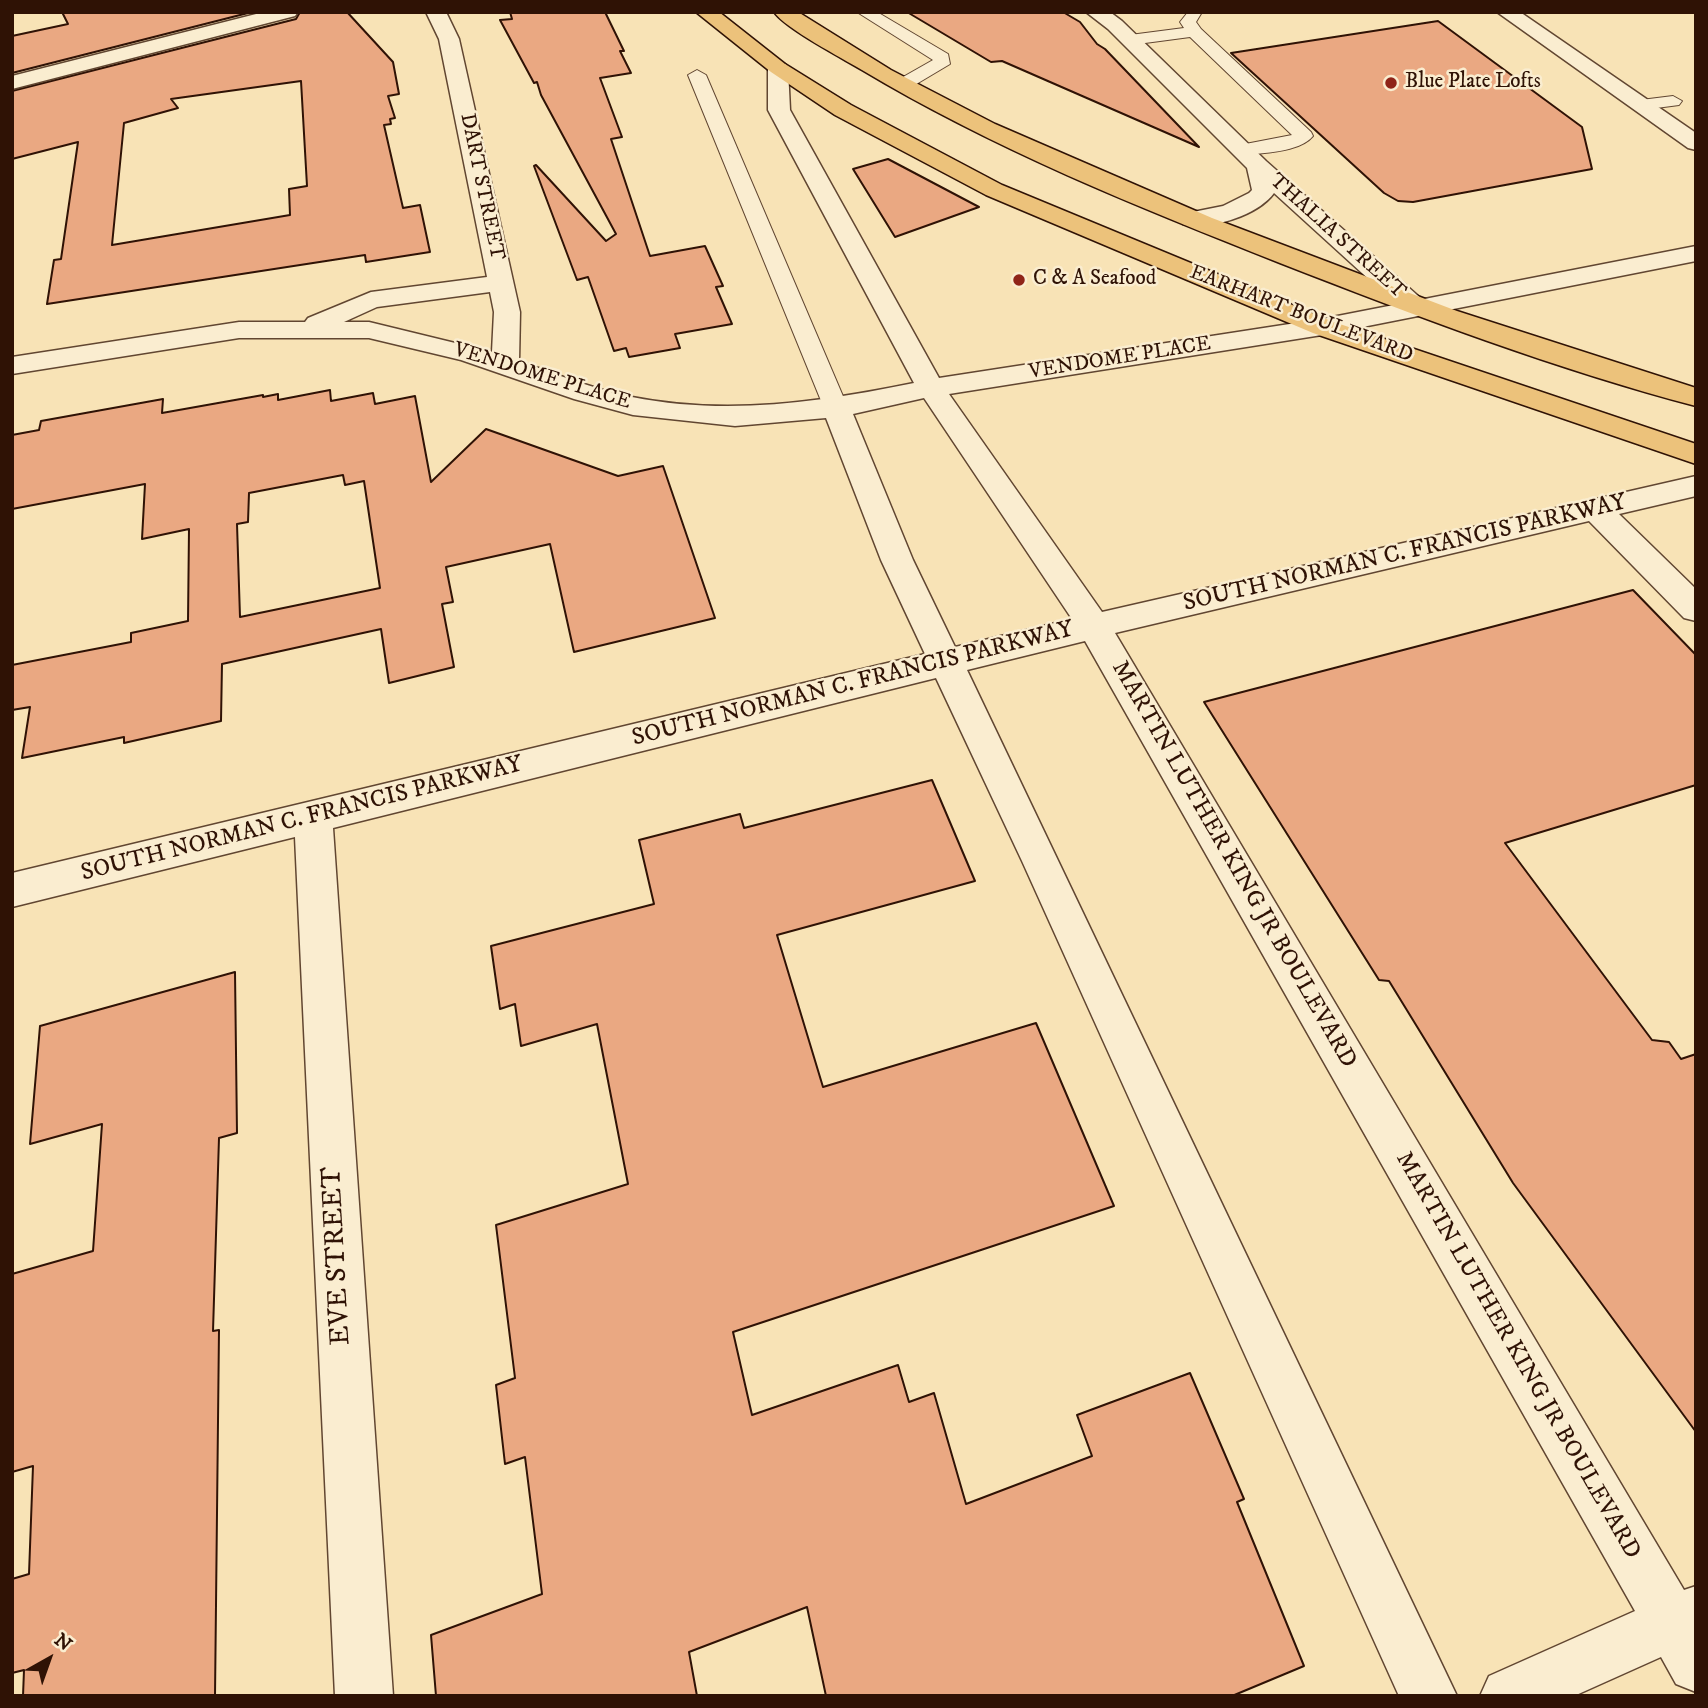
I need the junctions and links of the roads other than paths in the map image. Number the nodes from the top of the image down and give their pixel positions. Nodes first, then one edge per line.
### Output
1 (288, 12) edge
2 (436, 12) edge
3 (706, 12) edge
4 (784, 12) edge
5 (865, 12) edge
6 (1096, 12) edge
7 (1196, 12) edge
8 (1507, 12) edge
9 (1194, 32) junction
10 (1130, 40) junction
11 (778, 68) junction
12 (697, 75) dead end
13 (12, 83) edge
14 (902, 85) junction
15 (1673, 101) dead end
16 (1641, 105) junction
17 (1694, 140) edge
18 (1250, 158) junction
19 (1058, 161) junction
20 (994, 190) junction
21 (1192, 219) junction
22 (1696, 253) edge
23 (501, 283) junction
24 (1416, 308) junction
25 (1321, 327) junction
26 (308, 328) junction
27 (505, 365) junction
28 (12, 366) edge
29 (931, 388) junction
30 (1696, 397) edge
31 (836, 408) junction
32 (1696, 454) edge
33 (1696, 486) edge
34 (1595, 509) junction
35 (1696, 609) edge
36 (1094, 626) junction
37 (947, 663) junction
38 (313, 817) junction
39 (12, 890) edge
40 (1688, 1633) edge
41 (363, 1696) edge
42 (1428, 1696) edge
43 (1509, 1696) edge

1 - 13 street
2 - 23 street, DART STREET
3 - 11 main road, EARHART BOULEVARD
4 - 14 main road, EARHART BOULEVARD
5 - 14 lane
6 - 10 street, THALIA STREET
7 - 9 lane
8 - 16 street
9 - 10 lane
9 - 18 lane
10 - 18 street, THALIA STREET
11 - 20 main road, EARHART BOULEVARD
11 - 29 street, MARTIN LUTHER KING JR BOULEVARD
12 - 31 lane
14 - 19 main road, EARHART BOULEVARD
15 - 16 lane
16 - 17 street
18 - 21 street, THALIA STREET
18 - 24 street, THALIA STREET
19 - 20 main road
19 - 21 main road, EARHART BOULEVARD
20 - 25 main road, EARHART BOULEVARD
21 - 24 main road, EARHART BOULEVARD
22 - 24 street
23 - 26 street
23 - 27 street, DART STREET
24 - 25 street
24 - 30 main road, EARHART BOULEVARD
25 - 29 street, VENDOME PLACE
25 - 32 main road, EARHART BOULEVARD
26 - 27 street, VENDOME PLACE
26 - 28 street, VENDOME PLACE
27 - 31 street, VENDOME PLACE
29 - 31 street, VENDOME PLACE
29 - 36 street, MARTIN LUTHER KING JR BOULEVARD
31 - 37 street
33 - 34 street, SOUTH NORMAN C. FRANCIS PARKWAY
34 - 35 street
34 - 36 street, SOUTH NORMAN C. FRANCIS PARKWAY
36 - 37 street, SOUTH NORMAN C. FRANCIS PARKWAY
36 - 40 street, MARTIN LUTHER KING JR BOULEVARD
37 - 38 street, SOUTH NORMAN C. FRANCIS PARKWAY
37 - 42 street
38 - 39 street, SOUTH NORMAN C. FRANCIS PARKWAY
38 - 41 street, EVE STREET
40 - 43 street

